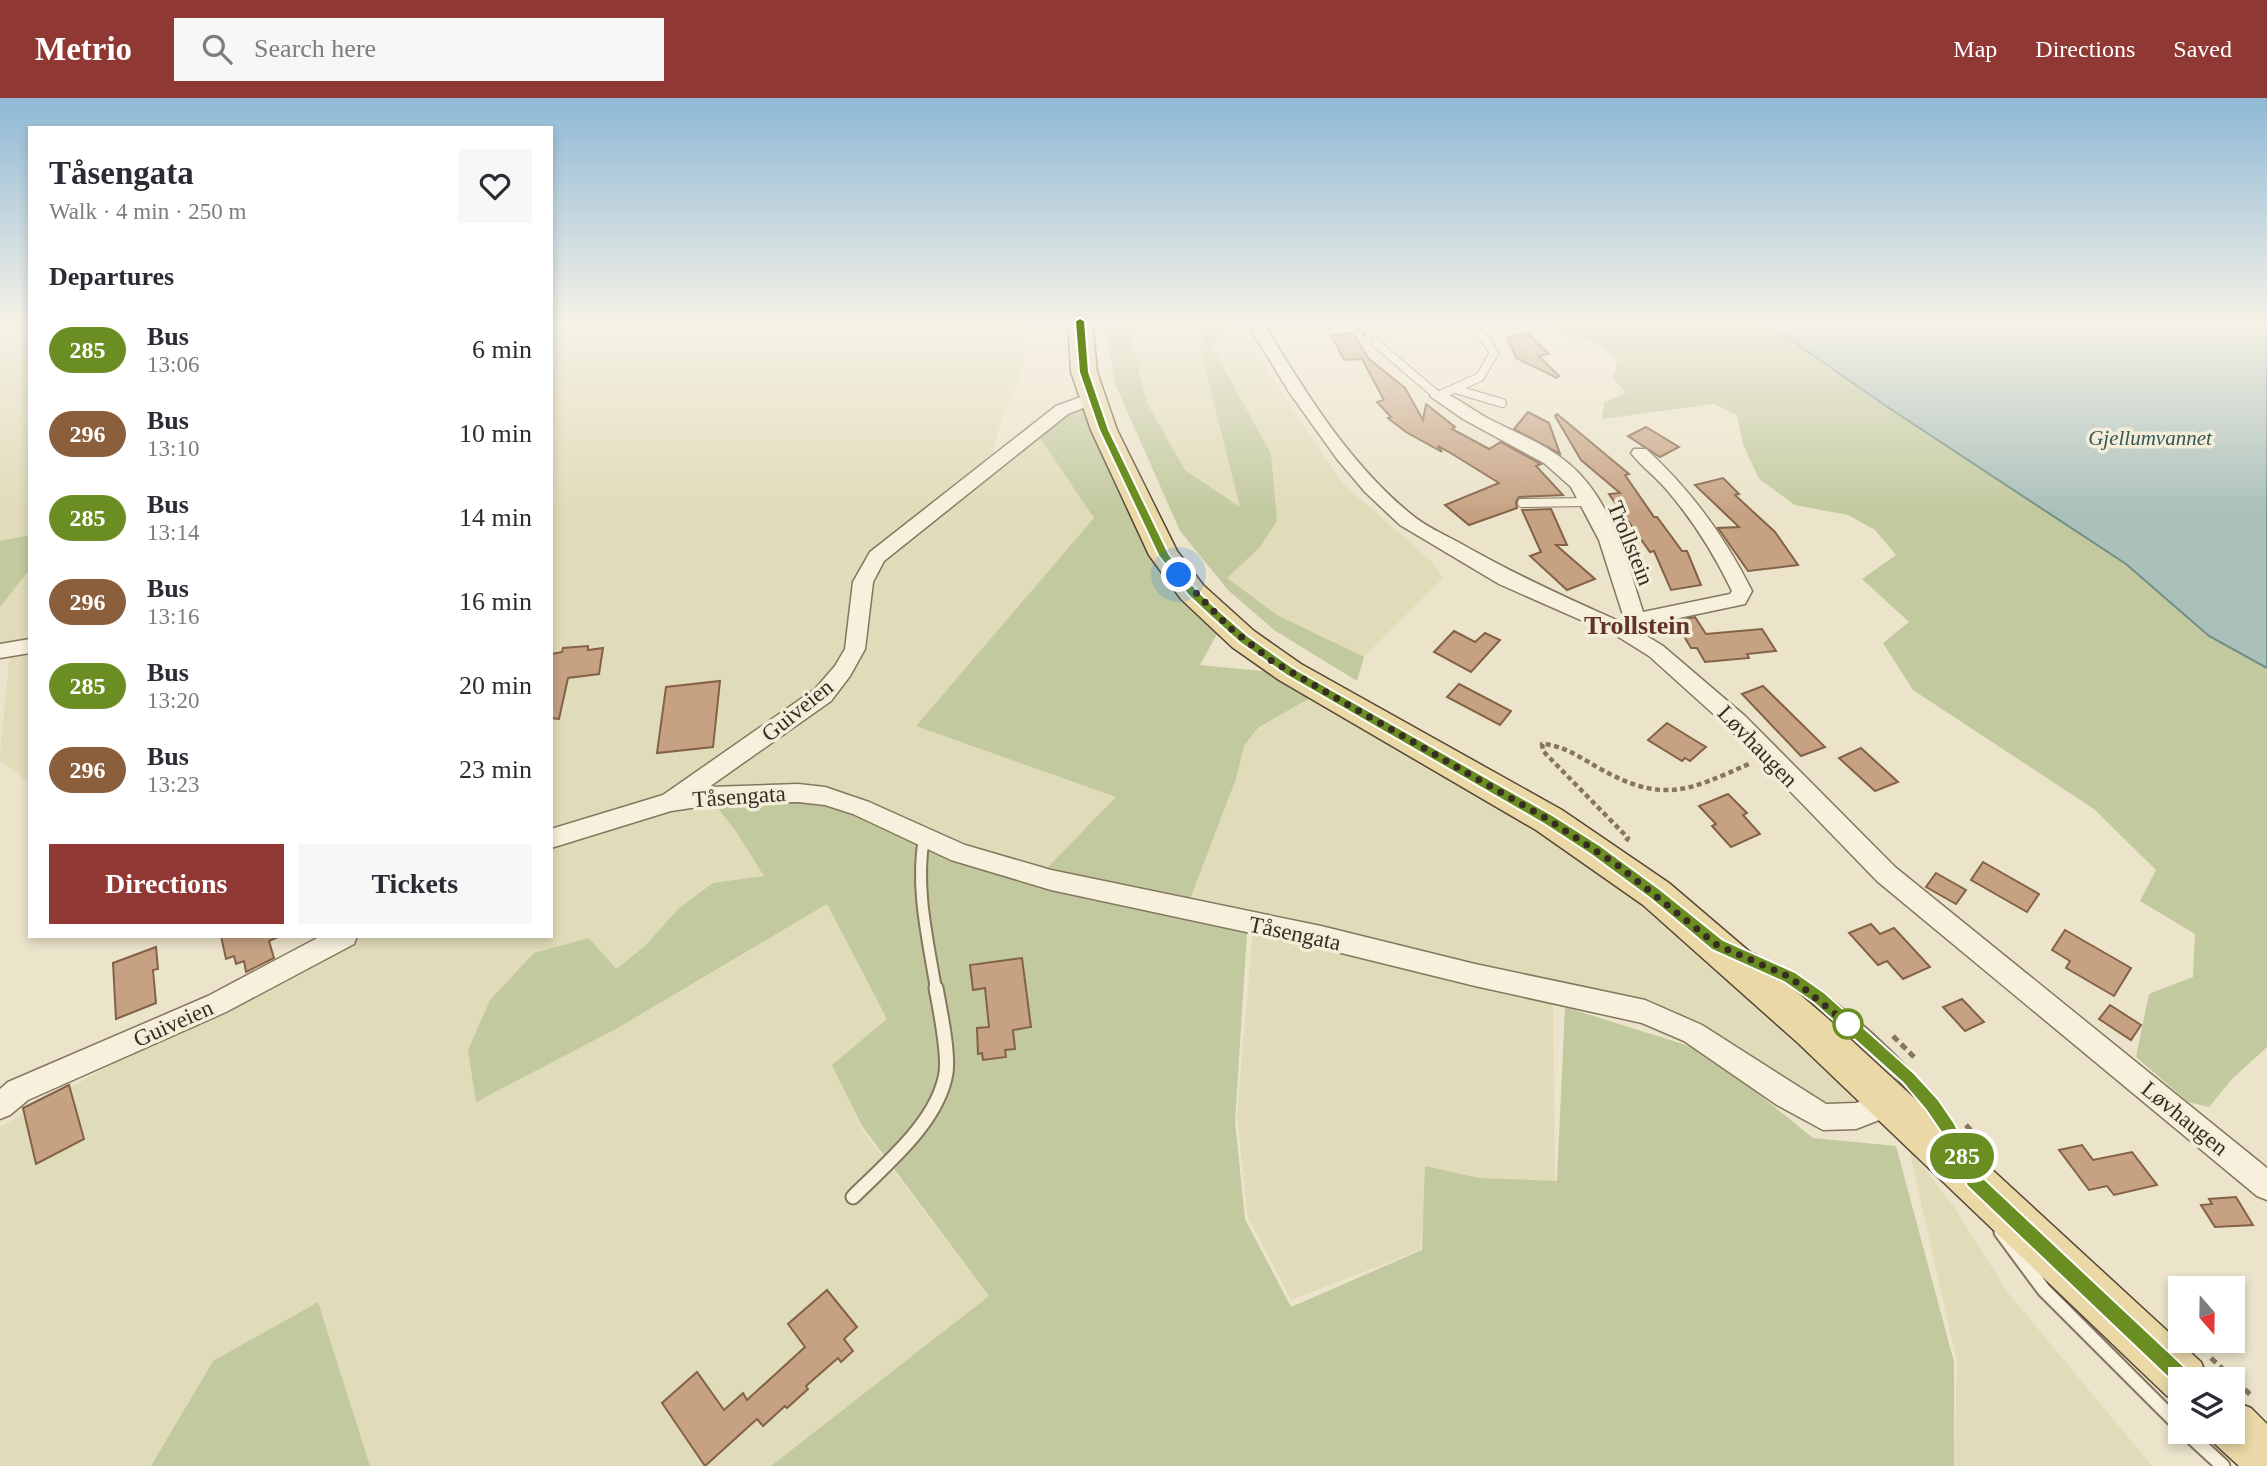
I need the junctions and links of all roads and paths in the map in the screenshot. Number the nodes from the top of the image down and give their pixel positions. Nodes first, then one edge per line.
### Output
1 (1088, 385) edge
2 (1292, 385) edge
3 (1437, 385) edge
4 (1466, 385) edge
5 (1447, 392) junction
6 (1092, 398) junction
7 (1502, 403) dead end
8 (1640, 453) dead end
9 (1588, 502) junction
10 (1522, 503) dead end
11 (1629, 626) junction
12 (28, 646) edge
13 (0, 651) edge
14 (1768, 756) junction
15 (671, 802) junction
16 (553, 838) edge
17 (923, 838) junction
18 (1625, 842) dead end
19 (341, 938) edge
20 (1717, 945) junction
21 (1890, 1103) junction
22 (0, 1105) edge
23 (1973, 1180) junction
24 (2267, 1186) edge
25 (853, 1197) dead end
26 (2192, 1364) edge
27 (2245, 1413) edge
28 (2168, 1414) edge
29 (2199, 1444) edge
30 (2267, 1458) edge
31 (2223, 1466) edge

1 - 6 main road
2 - 11 street, Løvhaugen
3 - 5 lane
4 - 5 lane
5 - 7 lane
5 - 9 street, Trollstein
6 - 15 street, Guiveien
6 - 20 main road
8 - 11 street, Trollstein
9 - 10 lane
9 - 11 street, Trollstein
11 - 14 street, Løvhaugen
12 - 13 street
14 - 18 path
14 - 24 street, Løvhaugen
15 - 16 street, Guiveien
15 - 17 street, Tåsengata
17 - 21 street, Tåsengata
17 - 25 lane
19 - 22 street, Guiveien
20 - 21 main road
20 - 23 lane
21 - 23 main road
23 - 26 main road
23 - 28 lane
27 - 30 main road
29 - 31 lane

